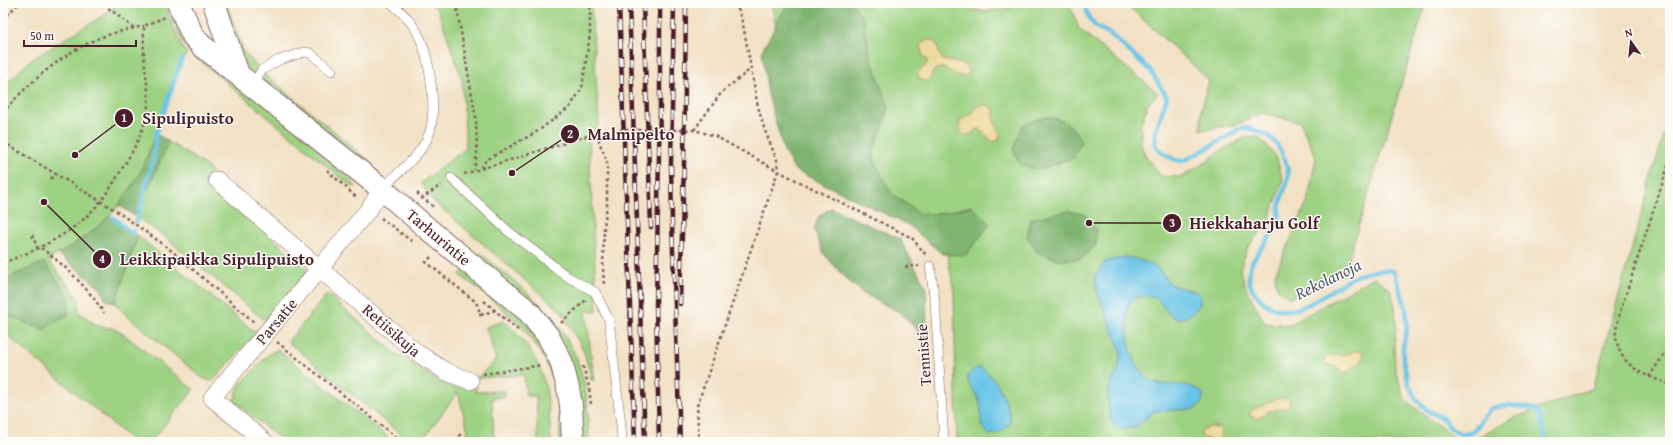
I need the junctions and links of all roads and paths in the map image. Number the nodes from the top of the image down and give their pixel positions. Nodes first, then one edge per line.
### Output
1 (19, 3) edge
2 (105, 3) edge
3 (178, 3) edge
4 (214, 3) edge
5 (391, 3) edge
6 (456, 3) edge
7 (590, 3) edge
8 (736, 3) edge
9 (3, 19) edge
10 (156, 21) dead end
11 (144, 26) junction
12 (135, 28) junction
13 (752, 68) junction
14 (332, 71) dead end
15 (245, 80) junction
16 (3, 113) edge
17 (694, 130) junction
18 (597, 133) junction
19 (3, 142) edge
20 (1670, 160) edge
21 (481, 168) junction
22 (778, 171) junction
23 (54, 174) junction
24 (451, 178) joint
25 (52, 179) dead end
26 (217, 180) dead end
27 (388, 182) junction
28 (100, 202) junction
29 (32, 235) dead end
30 (39, 248) junction
31 (431, 257) dead end
32 (3, 263) edge
33 (930, 266) joint
34 (320, 267) junction
35 (469, 288) dead end
36 (595, 292) junction
37 (466, 294) junction
38 (495, 310) dead end
39 (104, 313) dead end
40 (606, 313) junction
41 (561, 323) dead end
42 (272, 337) junction
43 (1670, 345) edge
44 (541, 361) dead end
45 (542, 365) junction
46 (544, 369) dead end
47 (1649, 377) junction
48 (470, 381) joint
49 (1670, 384) edge
50 (461, 433) dead end
51 (265, 442) edge
52 (402, 442) edge
53 (457, 442) edge
54 (573, 442) edge
55 (622, 442) edge
56 (699, 442) edge
57 (944, 442) edge

1 - 9 path
2 - 12 path
3 - 15 street, Tarhurintie
4 - 15 street
5 - 27 lane
6 - 21 path
7 - 21 path
8 - 13 path
10 - 11 path
11 - 12 path
11 - 28 path
12 - 16 path
13 - 17 path
13 - 22 path
14 - 15 lane
15 - 27 street, Tarhurintie
17 - 18 path
17 - 22 path
18 - 21 path
18 - 40 path
19 - 23 path
20 - 47 path
22 - 33 path
22 - 56 path
23 - 25 path
23 - 28 path
24 - 27 path
24 - 36 lane
26 - 34 street, Retiisikuja
27 - 34 street, Parsatie
27 - 54 street, Tarhurintie
28 - 30 path
28 - 42 path
29 - 30 path
30 - 32 path
30 - 39 path
31 - 37 path
33 - 57 lane, Tennistie
34 - 42 street, Parsatie
34 - 48 street, Retiisikuja
35 - 37 path
36 - 40 lane
36 - 41 path
37 - 38 path
40 - 55 lane
42 - 51 street, Parsatie
42 - 52 path
43 - 47 path
44 - 45 path
45 - 46 path
45 - 48 path
47 - 49 path
50 - 53 path

